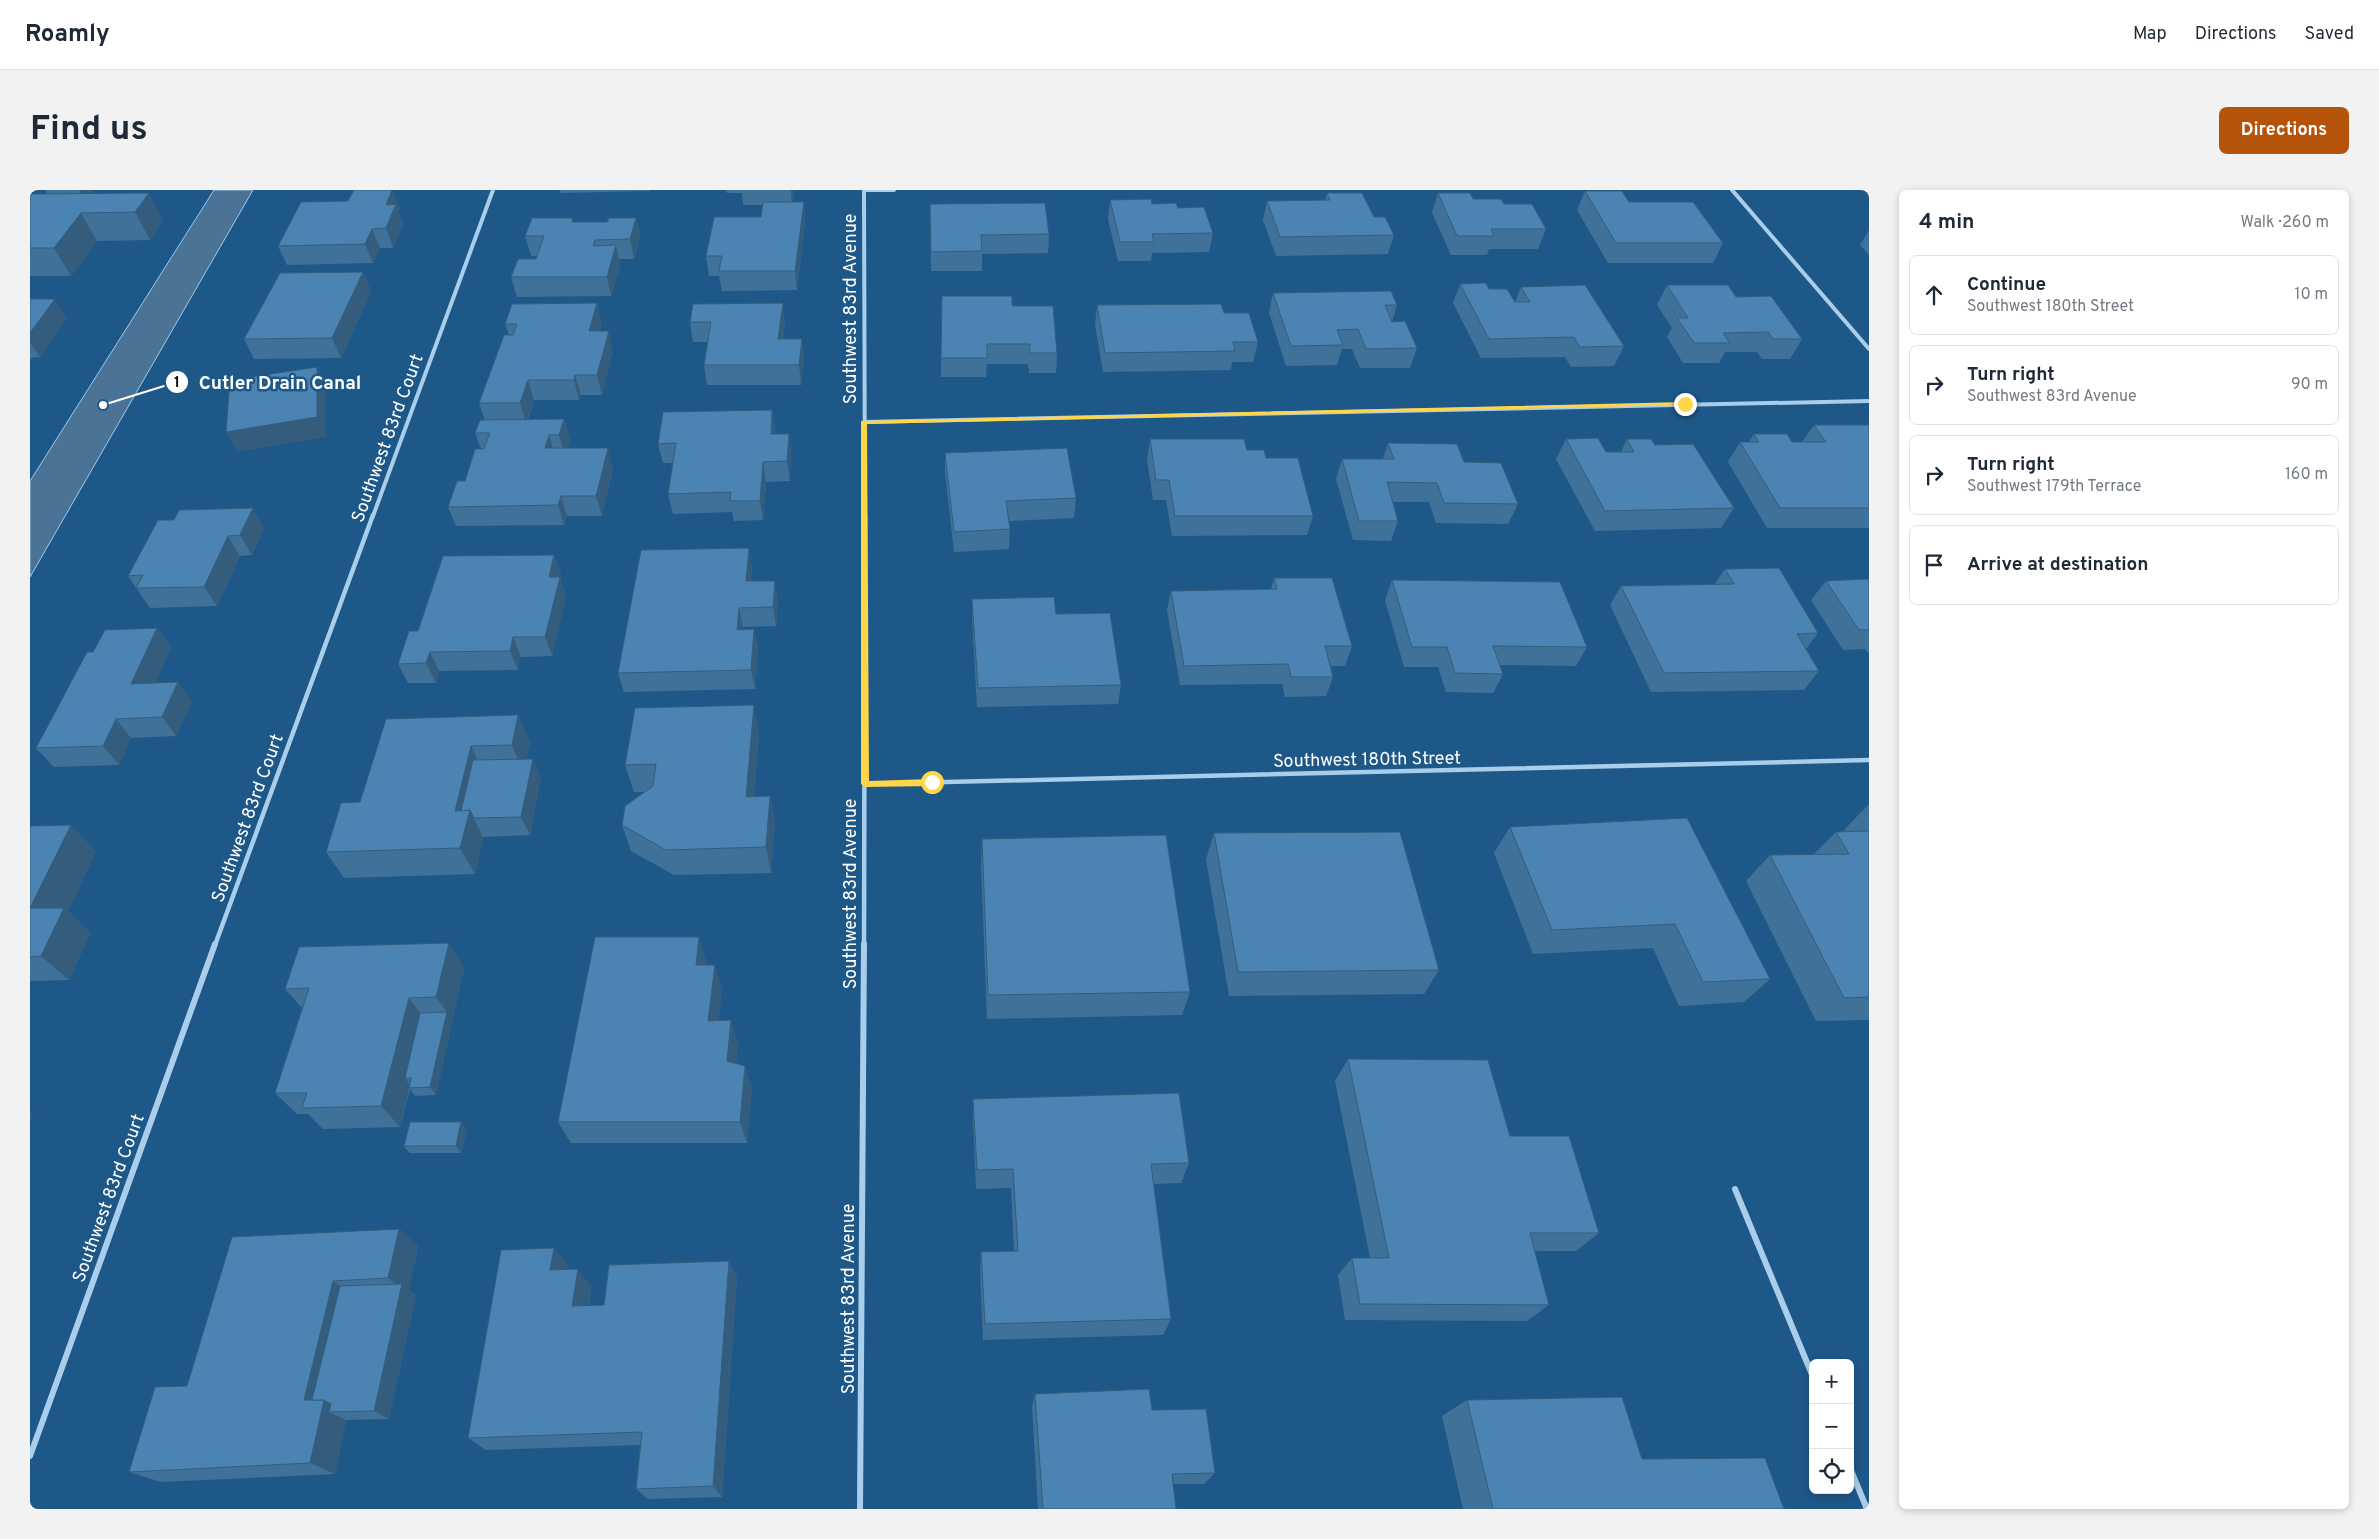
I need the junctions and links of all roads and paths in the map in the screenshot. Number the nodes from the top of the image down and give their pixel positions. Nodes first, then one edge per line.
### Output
1 (493, 190) edge
2 (864, 190) edge
3 (894, 190) edge
4 (1732, 190) edge
5 (1868, 347) edge
6 (1869, 401) edge
7 (864, 422) junction
8 (1869, 760) edge
9 (865, 784) junction
10 (1735, 1189) dead end
11 (1809, 1368) edge
12 (30, 1456) edge
13 (1854, 1478) edge
14 (860, 1509) edge
15 (1867, 1509) edge

1 - 12 street, Southwest 83rd Court
2 - 3 street
2 - 7 street, Southwest 83rd Avenue
4 - 5 street
6 - 7 street
7 - 9 street, Southwest 83rd Avenue
8 - 9 street, Southwest 180th Street
9 - 14 street, Southwest 83rd Avenue
10 - 11 street
13 - 15 street

